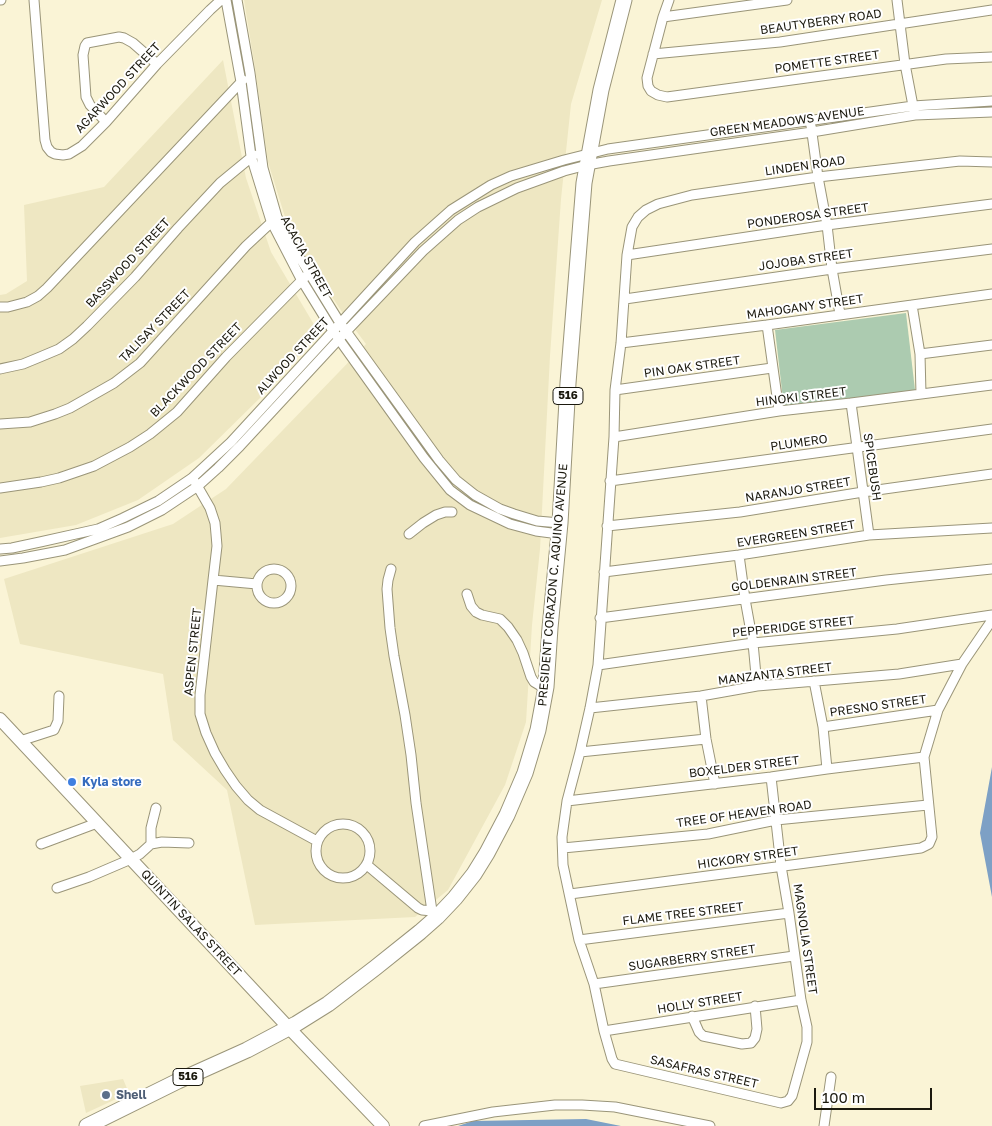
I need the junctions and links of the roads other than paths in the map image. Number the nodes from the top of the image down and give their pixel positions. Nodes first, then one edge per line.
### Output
1 (34, 0) edge
2 (222, 0) edge
3 (226, 0) edge
4 (237, 0) edge
5 (624, 0) edge
6 (669, 0) edge
7 (787, 0) edge
8 (898, 0) edge
9 (992, 10) edge
10 (663, 17) junction
11 (900, 23) junction
12 (653, 54) junction
13 (992, 57) edge
14 (157, 64) junction
15 (905, 64) junction
16 (250, 73) junction
17 (241, 82) junction
18 (992, 101) edge
19 (914, 111) junction
20 (992, 112) edge
21 (811, 120) junction
22 (106, 122) junction
23 (812, 132) junction
24 (260, 151) junction
25 (251, 156) junction
26 (588, 159) junction
27 (992, 162) edge
28 (818, 176) junction
29 (992, 204) edge
30 (274, 219) junction
31 (827, 225) junction
32 (992, 249) edge
33 (627, 255) junction
34 (832, 269) junction
35 (310, 272) junction
36 (301, 279) junction
37 (992, 294) edge
38 (624, 299) junction
39 (912, 305) junction
40 (0, 307) edge
41 (840, 314) junction
42 (340, 323) junction
43 (767, 325) junction
44 (333, 330) junction
45 (346, 331) junction
46 (340, 338) junction
47 (621, 343) junction
48 (992, 345) edge
49 (920, 354) junction
50 (772, 368) junction
51 (0, 369) edge
52 (992, 385) edge
53 (615, 390) junction
54 (921, 394) junction
55 (851, 404) junction
56 (778, 411) junction
57 (0, 424) edge
58 (992, 428) edge
59 (614, 437) junction
60 (856, 448) junction
61 (992, 474) edge
62 (192, 478) junction
63 (610, 481) junction
64 (198, 486) junction
65 (0, 488) edge
66 (863, 492) junction
67 (452, 512) dead end
68 (607, 526) junction
69 (559, 528) junction
70 (992, 528) edge
71 (409, 534) dead end
72 (869, 535) junction
73 (0, 549) edge
74 (739, 555) junction
75 (0, 560) edge
76 (391, 569) dead end
77 (992, 569) edge
78 (604, 572) junction
79 (213, 580) junction
80 (257, 584) dead end
81 (467, 594) dead end
82 (745, 598) junction
83 (992, 615) edge
84 (600, 618) junction
85 (992, 620) edge
86 (753, 643) junction
87 (962, 664) junction
88 (598, 665) junction
89 (814, 681) junction
90 (757, 686) junction
91 (546, 687) junction
92 (59, 696) dead end
93 (701, 696) junction
94 (590, 708) junction
95 (938, 710) junction
96 (0, 719) edge
97 (822, 727) junction
98 (706, 739) junction
99 (20, 741) junction
100 (580, 752) junction
101 (924, 757) junction
102 (827, 769) junction
103 (771, 777) junction
104 (715, 784) junction
105 (567, 801) junction
106 (928, 805) junction
107 (156, 808) dead end
108 (776, 820) junction
109 (97, 823) junction
110 (317, 841) junction
111 (189, 843) dead end
112 (41, 844) dead end
113 (151, 844) junction
114 (563, 848) junction
115 (131, 859) junction
116 (367, 864) junction
117 (781, 866) junction
118 (57, 888) dead end
119 (570, 894) junction
120 (789, 913) junction
121 (435, 914) junction
122 (579, 940) junction
123 (794, 956) junction
124 (594, 984) junction
125 (801, 1000) junction
126 (755, 1006) junction
127 (692, 1016) junction
128 (288, 1027) junction
129 (604, 1031) junction
130 (831, 1077) dead end
131 (788, 1101) joint
132 (87, 1126) edge
133 (383, 1126) edge
134 (424, 1126) edge
135 (710, 1126) edge
136 (824, 1126) edge

1 - 22 street, AGARWOOD STREET
2 - 14 street, AGARWOOD STREET
3 - 17 street, ACACIA STREET
4 - 16 street, ACACIA STREET
5 - 26 highway, PRESIDENT CORAZON C. AQUINO AVENUE / 516
6 - 10 street
7 - 10 street
8 - 11 street
9 - 11 street, BEAUTYBERRY ROAD
10 - 12 street
11 - 12 street, BEAUTYBERRY ROAD
11 - 15 street
12 - 15 street, POMETTE STREET
13 - 15 street, POMETTE STREET
14 - 22 street, AGARWOOD STREET
14 - 22 street
15 - 19 street
16 - 17 street
16 - 24 street, ACACIA STREET
17 - 25 street, ACACIA STREET
17 - 40 street
18 - 19 street, GREEN MEADOWS AVENUE
19 - 20 street, GREEN MEADOWS AVENUE
19 - 21 street, GREEN MEADOWS AVENUE
19 - 23 street, GREEN MEADOWS AVENUE
21 - 23 street
21 - 26 street, GREEN MEADOWS AVENUE
23 - 26 street, GREEN MEADOWS AVENUE
23 - 28 street
24 - 25 street, BASSWOOD STREET
24 - 30 street, ACACIA STREET
25 - 30 street, ACACIA STREET
25 - 51 street, BASSWOOD STREET
26 - 42 street, ALWOOD STREET
26 - 45 street, ALWOOD STREET
26 - 69 highway, PRESIDENT CORAZON C. AQUINO AVENUE / 516
27 - 28 street, LINDEN ROAD
28 - 31 street
28 - 33 street, LINDEN ROAD
29 - 31 street, PONDEROSA STREET
30 - 35 street, ACACIA STREET
30 - 36 street, ACACIA STREET
30 - 57 street, TALISAY STREET
31 - 33 street, PONDEROSA STREET
31 - 34 street
32 - 34 street, JOJOBA STREET
33 - 38 street
34 - 38 street, JOJOBA STREET
34 - 41 street
35 - 36 street, BLACKWOOD STREET
35 - 42 street, ACACIA STREET
36 - 44 street, ACACIA STREET
36 - 65 street, BLACKWOOD STREET
37 - 39 street, MAHOGANY STREET
38 - 47 street
39 - 41 street, MAHOGANY STREET
39 - 49 street
41 - 43 street, MAHOGANY STREET
42 - 44 street, ALWOOD STREET
42 - 45 street, ACACIA STREET
43 - 47 street, MAHOGANY STREET
43 - 50 street
44 - 46 street, ACACIA STREET
44 - 62 street, ALWOOD STREET
45 - 46 street, ALWOOD STREET
45 - 69 street, ACACIA STREET
46 - 64 street, ALWOOD STREET
46 - 69 street, ACACIA STREET
47 - 53 street
48 - 49 street
49 - 54 street
50 - 53 street, PIN OAK STREET
50 - 56 street
52 - 54 street, HINOKI STREET
53 - 59 street
54 - 55 street, HINOKI STREET
55 - 56 street, HINOKI STREET
55 - 60 street, SPICEBUSH
56 - 59 street, HINOKI STREET
58 - 60 street, PLUMERO
59 - 63 street
60 - 63 street, PLUMERO
60 - 66 street, SPICEBUSH
61 - 66 street, NARANJO STREET
62 - 64 street, ASPEN STREET
62 - 73 street, ALWOOD STREET
63 - 68 street
64 - 75 street, ALWOOD STREET
64 - 79 street, ASPEN STREET
66 - 68 street, NARANJO STREET
66 - 72 street, SPICEBUSH
67 - 71 street
68 - 78 street
69 - 91 highway, PRESIDENT CORAZON C. AQUINO AVENUE / 516
70 - 72 street, EVERGREEN STREET
72 - 74 street, EVERGREEN STREET
74 - 78 street, EVERGREEN STREET
74 - 82 street
76 - 121 street
77 - 82 street, GOLDENRAIN STREET
78 - 84 street
79 - 80 street
79 - 110 street, ASPEN STREET
81 - 91 street
82 - 84 street, GOLDENRAIN STREET
82 - 86 street
83 - 86 street, PEPPERIDGE STREET
84 - 88 street
85 - 87 street
86 - 88 street, PEPPERIDGE STREET
86 - 90 street
87 - 89 street, MANZANTA STREET
87 - 95 street
88 - 94 street
89 - 90 street, MANZANTA STREET
89 - 97 street
90 - 93 street, MANZANTA STREET
91 - 121 highway, PRESIDENT CORAZON C. AQUINO AVENUE / 516
92 - 99 street
93 - 94 street, MANZANTA STREET
93 - 98 street
94 - 100 street
95 - 97 street, PRESNO STREET
95 - 101 street
96 - 99 main road, QUINTIN SALAS STREET
97 - 102 street
98 - 100 street
98 - 104 street
99 - 109 main road, QUINTIN SALAS STREET
100 - 105 street
101 - 102 street, BOXELDER STREET
101 - 106 street
102 - 103 street, BOXELDER STREET
103 - 104 street, BOXELDER STREET
103 - 108 street, MAGNOLIA STREET
104 - 105 street, BOXELDER STREET
105 - 114 street
106 - 108 street, TREE OF HEAVEN ROAD
106 - 117 street, HICKORY STREET
107 - 113 street
108 - 114 street, TREE OF HEAVEN ROAD
108 - 117 street, MAGNOLIA STREET
109 - 112 street
109 - 115 main road, QUINTIN SALAS STREET
110 - 116 street
110 - 116 street
111 - 113 street
113 - 115 street
114 - 119 street
115 - 118 street
115 - 128 main road, QUINTIN SALAS STREET
116 - 121 street
117 - 119 street, HICKORY STREET
117 - 120 street, MAGNOLIA STREET
119 - 122 street
120 - 122 street, FLAME TREE STREET
120 - 123 street, MAGNOLIA STREET
121 - 128 highway, PRESIDENT CORAZON C. AQUINO AVENUE / 516
122 - 124 street
123 - 124 street, SUGARBERRY STREET
123 - 125 street, MAGNOLIA STREET
124 - 129 street
125 - 126 street, HOLLY STREET
125 - 131 street, MAGNOLIA STREET
126 - 127 street, HOLLY STREET
126 - 127 street
127 - 129 street, HOLLY STREET
128 - 132 highway, PRESIDENT CORAZON C. AQUINO AVENUE / 516
128 - 133 main road, QUINTIN SALAS STREET
129 - 131 street, SASAFRAS STREET
130 - 136 street
134 - 135 street

